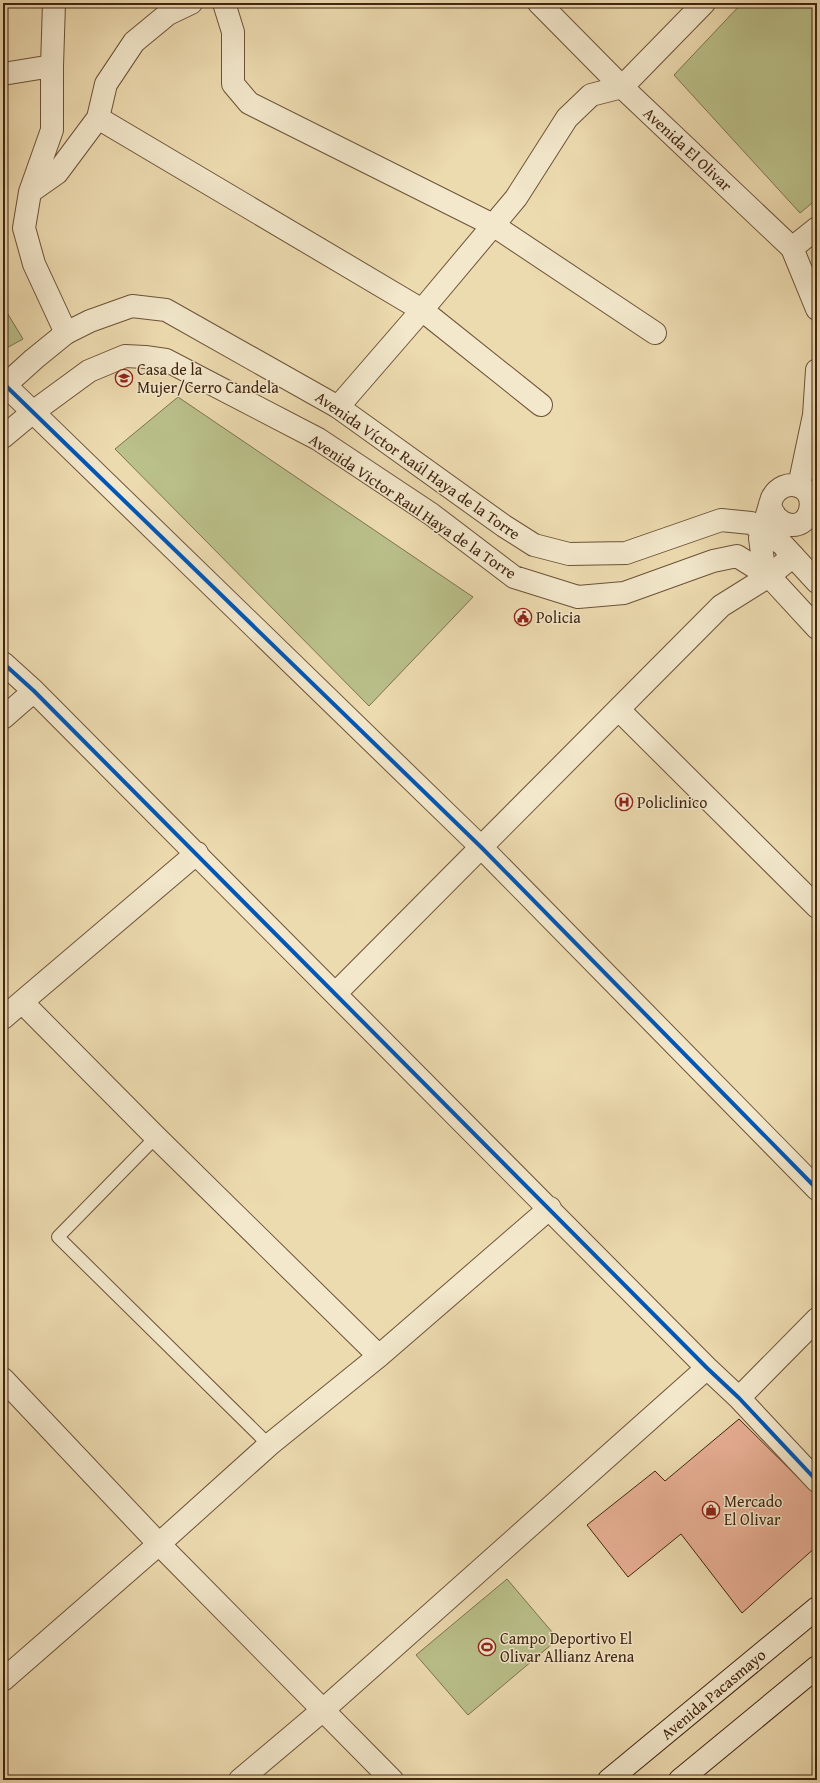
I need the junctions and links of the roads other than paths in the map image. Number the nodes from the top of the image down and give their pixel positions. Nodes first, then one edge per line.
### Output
1 (54, 3) edge
2 (191, 3) edge
3 (224, 3) edge
4 (539, 3) edge
5 (704, 3) edge
6 (52, 66) junction
7 (3, 74) edge
8 (622, 87) junction
9 (98, 118) junction
10 (30, 192) junction
11 (493, 225) junction
12 (817, 228) edge
13 (792, 248) junction
14 (817, 309) edge
15 (422, 310) junction
16 (66, 333) junction
17 (655, 333) dead end
18 (817, 370) edge
19 (4, 386) edge
20 (541, 405) dead end
21 (338, 407) junction
22 (33, 412) junction
23 (3, 437) edge
24 (809, 496) edge
25 (770, 504) junction
26 (799, 523) junction
27 (757, 526) junction
28 (793, 556) junction
29 (769, 576) junction
30 (817, 582) edge
31 (817, 628) edge
32 (3, 662) edge
33 (34, 691) junction
34 (619, 710) junction
35 (3, 718) edge
36 (482, 848) junction
37 (197, 853) junction
38 (817, 907) edge
39 (336, 993) junction
40 (22, 1002) junction
41 (3, 1018) edge
42 (156, 1137) junction
43 (817, 1189) edge
44 (550, 1208) junction
45 (817, 1319) edge
46 (379, 1356) junction
47 (707, 1368) junction
48 (4, 1382) edge
49 (739, 1398) junction
50 (269, 1445) junction
51 (817, 1481) edge
52 (159, 1544) junction
53 (817, 1608) edge
54 (817, 1667) edge
55 (3, 1680) edge
56 (323, 1710) junction
57 (240, 1780) edge
58 (392, 1780) edge
59 (609, 1780) edge
60 (680, 1780) edge

1 - 6 street
2 - 9 street
3 - 11 street
4 - 8 street, Avenida El Olivar
5 - 8 street
6 - 7 street
6 - 10 street
8 - 11 street
8 - 13 street, Avenida El Olivar
9 - 10 street
9 - 15 street
10 - 16 street
11 - 15 street
11 - 17 street
12 - 13 street
13 - 14 street, Avenida El Olivar
15 - 20 street
15 - 21 street
16 - 19 street, Avenida Víctor Raúl Haya de la Torre
16 - 21 street, Avenida Víctor Raúl Haya de la Torre
18 - 24 street
19 - 22 street
21 - 27 street, Avenida Víctor Raúl Haya de la Torre
22 - 23 street, Avenida Victor Raul Haya de la Torre
22 - 29 street, Avenida Victor Raul Haya de la Torre
22 - 36 street
24 - 25 street
24 - 26 street
25 - 26 street
25 - 27 street
26 - 28 street
27 - 28 street
27 - 29 street
28 - 29 street
28 - 30 street
29 - 31 street
29 - 34 street
32 - 33 street
33 - 35 street
33 - 37 street
34 - 36 street
34 - 38 street
36 - 39 street
36 - 43 street
37 - 39 street
37 - 40 street
39 - 44 street
40 - 41 street
40 - 42 street
42 - 46 street
42 - 50 lane
44 - 46 street
44 - 47 street
45 - 49 street
46 - 50 street
47 - 49 street
47 - 56 street
48 - 52 street
49 - 51 street
50 - 52 street
52 - 55 street
52 - 56 street
53 - 59 street, Avenida Pacasmayo
54 - 60 street
56 - 57 street
56 - 58 street

